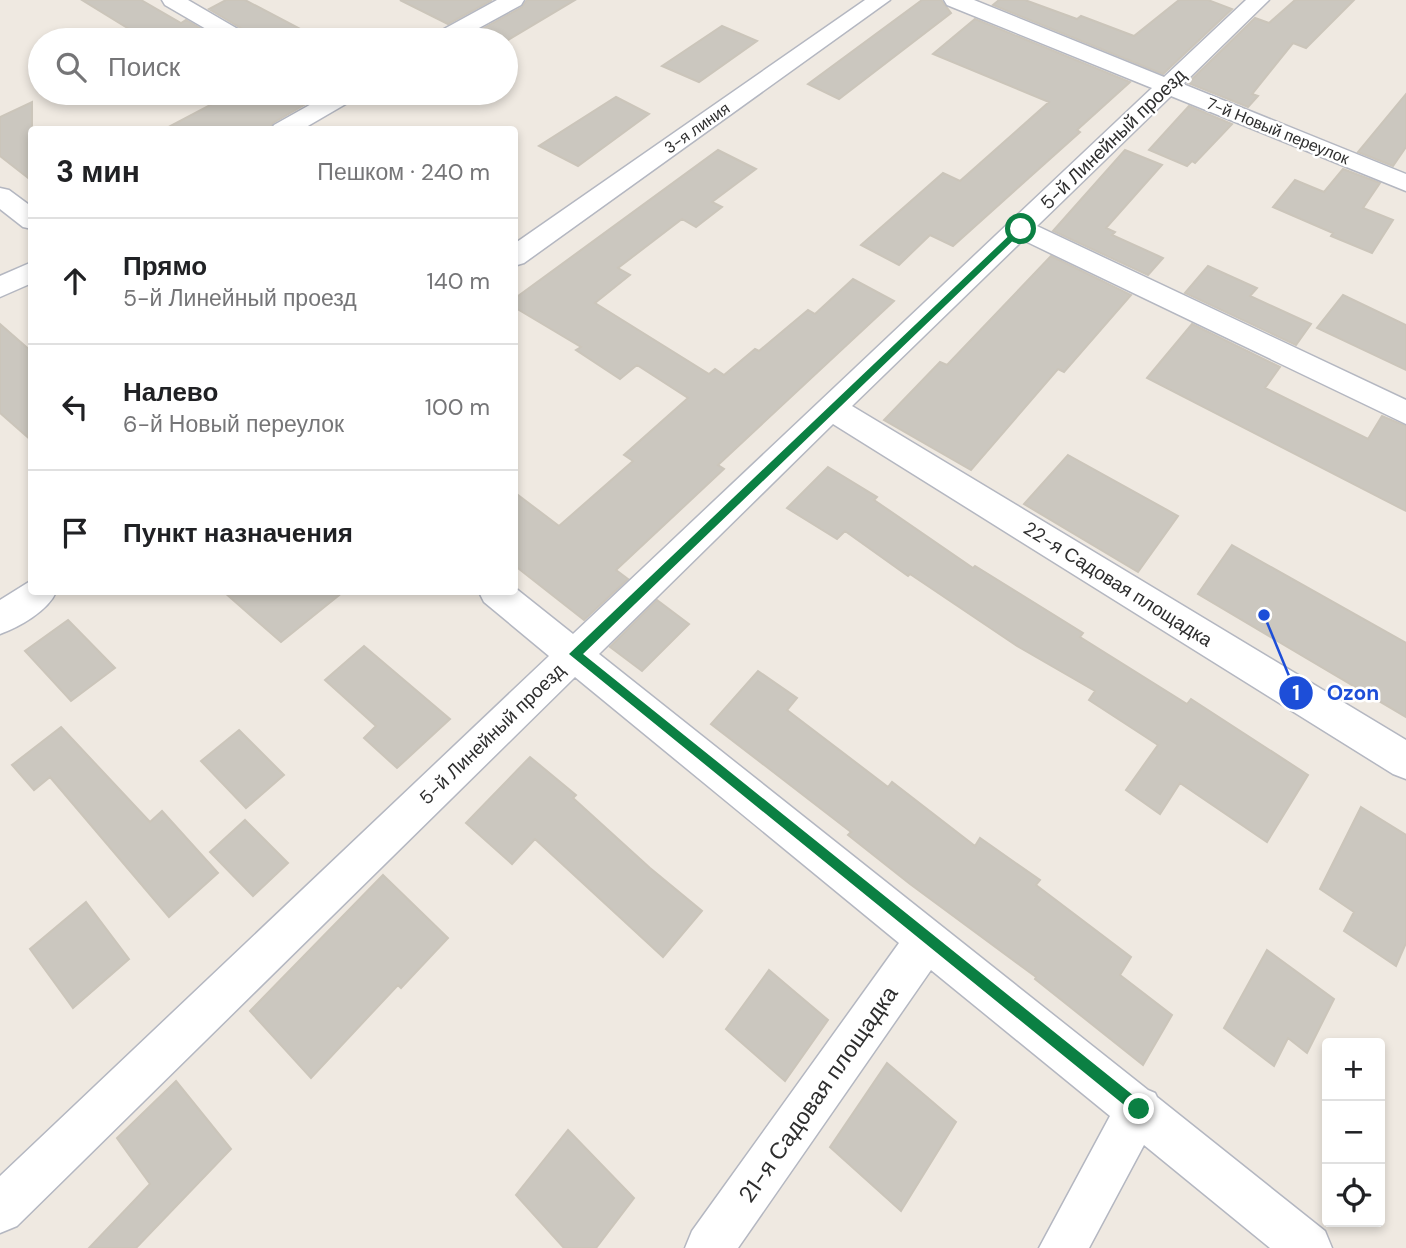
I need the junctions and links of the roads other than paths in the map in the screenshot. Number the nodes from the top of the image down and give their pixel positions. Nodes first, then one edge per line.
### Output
1 (173, 0) edge
2 (879, 0) edge
3 (955, 0) edge
4 (1258, 0) edge
5 (506, 1) edge
6 (220, 28) edge
7 (461, 28) edge
8 (1167, 86) junction
9 (322, 105) edge
10 (289, 126) edge
11 (1406, 183) edge
12 (0, 196) edge
13 (28, 218) edge
14 (1021, 229) junction
15 (518, 254) edge
16 (28, 273) edge
17 (0, 288) edge
18 (831, 408) junction
19 (1406, 413) edge
20 (35, 595) edge
21 (500, 595) edge
22 (0, 619) edge
23 (575, 654) junction
24 (1406, 761) edge
25 (927, 940) junction
26 (1139, 1109) junction
27 (0, 1209) edge
28 (709, 1248) edge
29 (1063, 1248) edge
30 (1308, 1248) edge

1 - 6 street
2 - 15 street, 3-я линия
3 - 8 street, 7-й Новый переулок
4 - 8 street, 5-й Линейный проезд
5 - 7 street
8 - 11 street, 7-й Новый переулок
8 - 14 street, 5-й Линейный проезд
9 - 10 street
12 - 13 street
14 - 18 street, 5-й Линейный проезд
14 - 19 street
16 - 17 street
18 - 23 street, 5-й Линейный проезд
18 - 24 street, 22-я Садовая площадка
20 - 22 street
21 - 23 street
23 - 25 street
23 - 27 street, 5-й Линейный проезд
25 - 26 street
25 - 28 street, 21-я Садовая площадка
26 - 29 street
26 - 30 street

